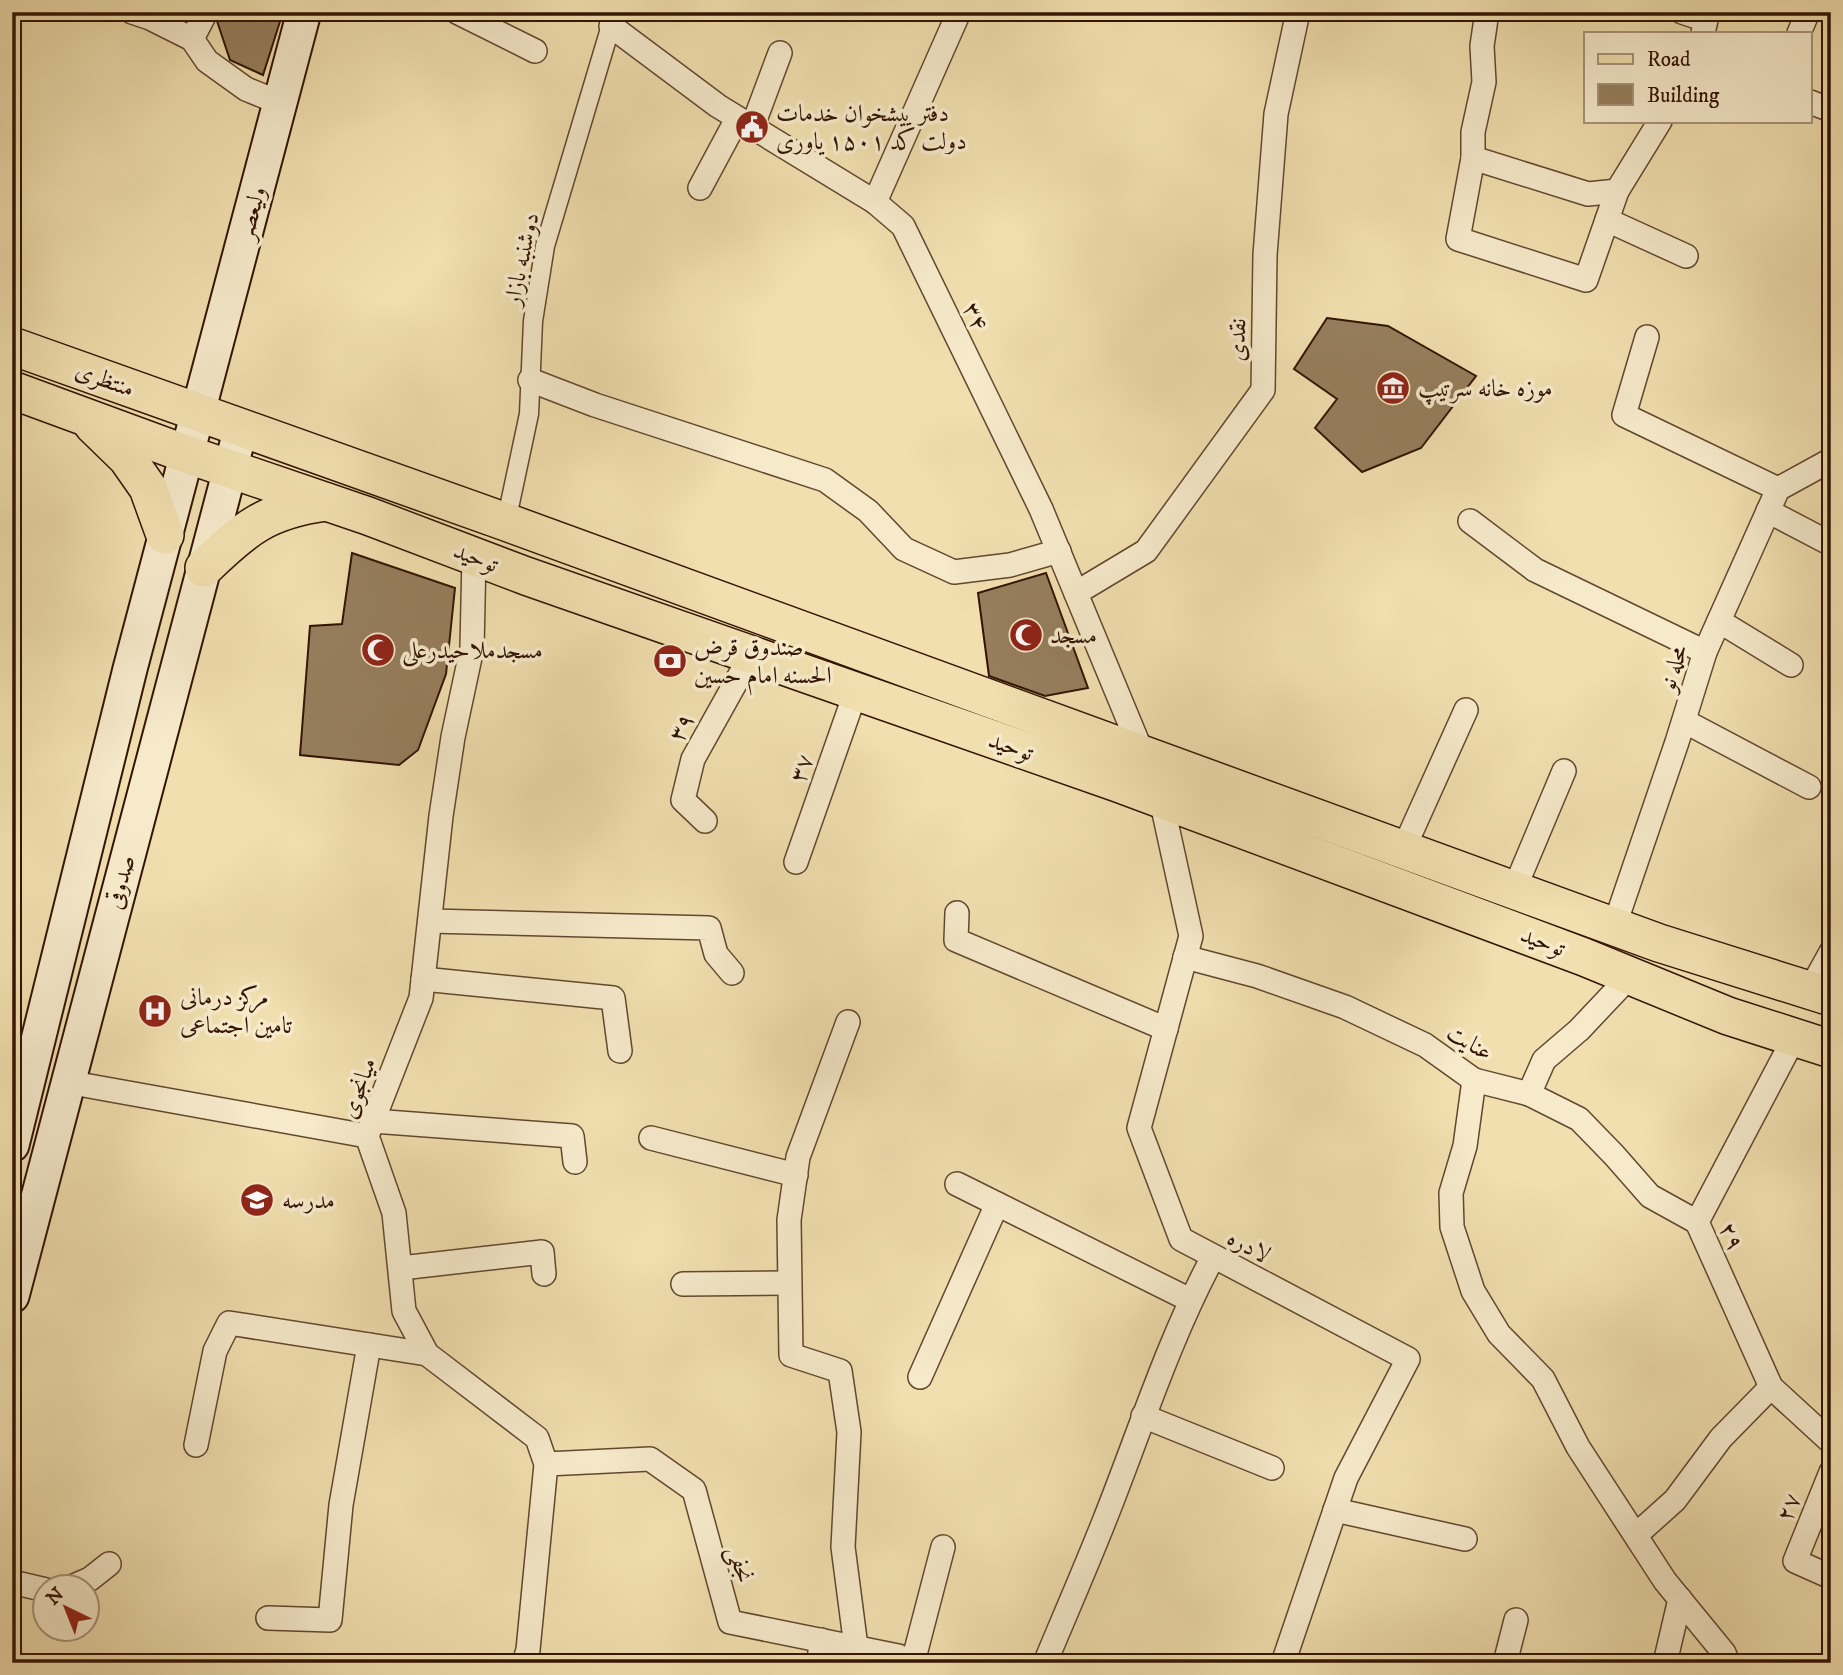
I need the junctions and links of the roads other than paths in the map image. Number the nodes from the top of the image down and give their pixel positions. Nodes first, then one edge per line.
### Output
1 (132, 12) edge
2 (206, 12) edge
3 (304, 12) edge
4 (457, 12) edge
5 (959, 12) edge
6 (1297, 12) edge
7 (1488, 12) edge
8 (1682, 12) edge
9 (1808, 12) edge
10 (613, 19) edge
11 (1703, 32) edge
12 (1799, 32) edge
13 (192, 39) junction
14 (535, 51) dead end
15 (780, 53) dead end
16 (280, 103) junction
17 (1812, 103) edge
18 (1831, 110) edge
19 (1659, 122) edge
20 (744, 123) junction
21 (1473, 158) junction
22 (700, 188) dead end
23 (1617, 191) junction
24 (876, 202) junction
25 (1607, 220) junction
26 (1686, 256) dead end
27 (1647, 337) dead end
28 (12, 346) edge
29 (530, 380) junction
30 (12, 390) edge
31 (197, 413) junction
32 (82, 416) junction
33 (241, 428) junction
34 (186, 454) junction
35 (1831, 460) edge
36 (230, 468) junction
37 (1778, 489) junction
38 (327, 502) junction
39 (1768, 511) junction
40 (1470, 521) dead end
41 (506, 522) junction
42 (165, 535) junction
43 (1831, 544) edge
44 (1059, 551) junction
45 (474, 556) junction
46 (204, 568) junction
47 (1076, 593) junction
48 (1719, 621) junction
49 (1705, 652) junction
50 (751, 655) junction
51 (1791, 665) dead end
52 (856, 691) junction
53 (1466, 710) dead end
54 (117, 720) junction
55 (1684, 721) junction
56 (160, 733) junction
57 (1143, 755) junction
58 (1564, 771) dead end
59 (1809, 788) dead end
60 (1161, 799) junction
61 (705, 821) dead end
62 (1325, 821) junction
63 (1403, 850) junction
64 (1312, 855) junction
65 (796, 862) dead end
66 (1514, 890) junction
67 (957, 913) dead end
68 (430, 921) junction
69 (1614, 927) junction
70 (1831, 952) edge
71 (1185, 957) junction
72 (732, 973) dead end
73 (1630, 976) junction
74 (423, 979) junction
75 (1820, 994) edge
76 (848, 1022) dead end
77 (1166, 1029) junction
78 (1794, 1038) junction
79 (1831, 1049) edge
80 (620, 1052) dead end
81 (1474, 1080) junction
82 (67, 1082) junction
83 (1529, 1094) junction
84 (370, 1128) junction
85 (651, 1138) dead end
86 (12, 1145) edge
87 (575, 1162) dead end
88 (796, 1175) junction
89 (957, 1184) dead end
90 (998, 1204) junction
91 (1697, 1222) junction
92 (1213, 1257) junction
93 (401, 1268) junction
94 (544, 1274) dead end
95 (789, 1283) junction
96 (683, 1284) dead end
97 (12, 1296) edge
98 (1190, 1300) junction
99 (369, 1345) junction
100 (427, 1354) junction
101 (920, 1377) dead end
102 (1770, 1387) junction
103 (1143, 1416) junction
104 (1831, 1442) edge
105 (196, 1445) dead end
106 (546, 1464) junction
107 (1272, 1468) dead end
108 (1830, 1473) edge
109 (1335, 1510) junction
110 (1636, 1535) junction
111 (1465, 1539) dead end
112 (943, 1547) dead end
113 (109, 1564) dead end
114 (96, 1574) edge
115 (1831, 1577) edge
116 (12, 1582) edge
117 (32, 1587) edge
118 (1680, 1599) junction
119 (268, 1618) dead end
120 (1516, 1620) dead end
121 (856, 1647) junction
122 (820, 1651) edge
123 (913, 1662) edge
124 (1286, 1662) edge
125 (524, 1663) edge
126 (1045, 1663) edge
127 (1505, 1663) edge
128 (1665, 1663) edge
129 (1728, 1663) edge

1 - 13 street
2 - 13 street
3 - 16 main road, ولیعصر
4 - 14 street
5 - 24 street
6 - 47 street, نقدی
7 - 21 street
8 - 11 street
9 - 12 street
10 - 20 street, ۳۴
10 - 29 street, دوشنبه بازار
13 - 16 street
15 - 20 street
16 - 31 main road, ولیعصر
17 - 18 street
19 - 23 street
20 - 22 street
20 - 24 street, ۳۴
21 - 23 street
21 - 25 street
23 - 25 street
24 - 44 street, ۳۴
25 - 26 street
27 - 37 street
28 - 31 main road, منتظری
29 - 41 street, دوشنبه بازار
29 - 44 street
30 - 32 main road, منتظری
31 - 33 main road, توحید
31 - 34 main road, ولیعصر
32 - 34 main road, منتظری
32 - 42 main road
33 - 36 main road, صدوقی
33 - 41 main road, توحید
34 - 36 main road, توحید
34 - 42 main road, صدوقی
35 - 37 street
36 - 38 main road, توحید
36 - 46 main road, صدوقی
37 - 39 street, محله نو
38 - 45 main road, توحید
38 - 46 main road
39 - 43 street
39 - 48 street, محله نو
40 - 49 street
41 - 57 main road, توحید
42 - 54 main road, صدوقی
44 - 47 street, ۳۴
45 - 50 main road, توحید
45 - 68 street, میانجوی
46 - 56 main road, صدوقی
47 - 57 street, ۳۴
48 - 49 street, محله نو
48 - 51 street
49 - 55 street, محله نو
50 - 52 main road, توحید
50 - 61 street, ۳۹
52 - 60 main road, توحید
52 - 65 street, ۳۷
53 - 63 street
54 - 56 main road
54 - 86 main road, صدوقی
55 - 59 street
55 - 69 street, محله نو
56 - 82 main road, صدوقی
57 - 62 main road, توحید
58 - 66 street
60 - 64 main road, توحید
60 - 71 street, لادره
62 - 63 main road, توحید
62 - 64 main road
63 - 66 main road, توحید
64 - 73 main road, توحید
66 - 69 main road, توحید
67 - 77 street
68 - 72 street
68 - 74 street, میانجوی
69 - 75 main road, توحید
70 - 75 street
71 - 77 street, لادره
71 - 81 street, عنایت
73 - 78 main road, توحید
73 - 83 street
74 - 80 street
74 - 84 street, میانجوی
76 - 88 street
77 - 92 street, لادره
78 - 79 main road, توحید
78 - 91 street, ۲۹
81 - 83 street, عنایت
81 - 110 street
82 - 84 street
82 - 97 main road, صدوقی
83 - 91 street, عنایت
84 - 87 street
84 - 93 street, میانجوی
85 - 88 street
88 - 95 street
89 - 90 street
90 - 98 street
90 - 101 street
91 - 102 street, ۲۹
92 - 98 street
92 - 109 street, لادره
93 - 94 street
93 - 100 street, میانجوی
95 - 96 street
95 - 121 street
98 - 103 street
99 - 100 street
99 - 105 street
99 - 119 street
100 - 106 street, میانجوی
102 - 104 street, ۲۹
102 - 110 street
103 - 107 street
103 - 126 street
106 - 122 street, نجفی
106 - 125 street
108 - 115 street, ۲۷
109 - 111 street
109 - 124 street, لادره
110 - 118 street
112 - 123 street
113 - 114 street
116 - 117 street
118 - 128 street
118 - 129 street
120 - 127 street
121 - 122 street, نجفی
121 - 123 street, نجفی

